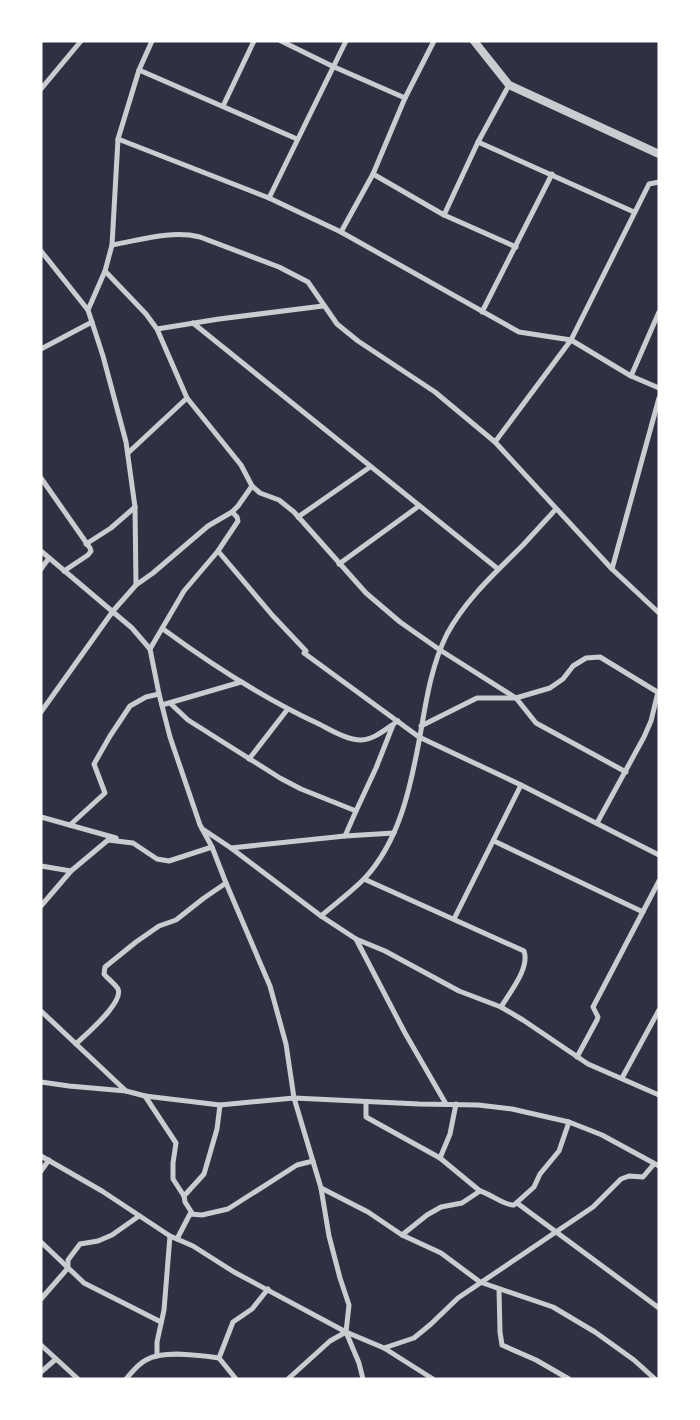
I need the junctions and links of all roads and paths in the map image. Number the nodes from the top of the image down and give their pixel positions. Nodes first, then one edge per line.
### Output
1 (81, 41) edge
2 (254, 41) edge
3 (281, 41) edge
4 (346, 41) edge
5 (434, 41) edge
6 (474, 41) edge
7 (150, 42) edge
8 (332, 66) junction
9 (139, 70) junction
10 (42, 84) edge
11 (509, 85) junction
12 (405, 98) junction
13 (223, 106) junction
14 (118, 139) junction
15 (297, 139) junction
16 (478, 142) junction
17 (659, 154) edge
18 (373, 174) junction
19 (552, 174) junction
20 (659, 182) edge
21 (269, 198) junction
22 (634, 212) junction
23 (444, 215) junction
24 (341, 232) junction
25 (112, 245) junction
26 (516, 247) junction
27 (41, 251) edge
28 (105, 271) junction
29 (323, 306) junction
30 (88, 310) junction
31 (482, 312) junction
32 (659, 312) edge
33 (92, 322) junction
34 (193, 323) junction
35 (157, 329) junction
36 (571, 340) junction
37 (41, 349) edge
38 (631, 376) junction
39 (659, 388) edge
40 (187, 398) junction
41 (659, 398) edge
42 (495, 442) junction
43 (128, 453) junction
44 (370, 467) junction
45 (41, 478) edge
46 (252, 486) junction
47 (418, 506) junction
48 (135, 507) junction
49 (556, 509) junction
50 (232, 512) junction
51 (298, 517) junction
52 (86, 544) junction
53 (41, 551) edge
54 (218, 551) junction
55 (49, 558) junction
56 (339, 564) junction
57 (41, 569) edge
58 (612, 569) junction
59 (498, 570) junction
60 (64, 571) junction
61 (136, 585) junction
62 (113, 611) junction
63 (659, 613) edge
64 (163, 629) junction
65 (150, 649) junction
66 (440, 650) junction
67 (241, 682) junction
68 (658, 693) edge
69 (159, 694) junction
70 (516, 698) junction
71 (171, 704) junction
72 (162, 706) junction
73 (287, 710) junction
74 (41, 712) edge
75 (395, 722) junction
76 (421, 726) junction
77 (419, 737) junction
78 (249, 759) junction
79 (626, 772) junction
80 (521, 785) junction
81 (356, 811) junction
82 (41, 817) edge
83 (597, 823) junction
84 (70, 825) junction
85 (203, 829) junction
86 (394, 833) junction
87 (345, 836) junction
88 (494, 840) junction
89 (133, 843) junction
90 (212, 847) junction
91 (231, 848) junction
92 (659, 855) edge
93 (41, 866) edge
94 (71, 871) junction
95 (364, 879) junction
96 (659, 881) edge
97 (226, 884) junction
98 (41, 906) edge
99 (642, 912) junction
100 (321, 916) junction
101 (454, 919) junction
102 (356, 939) junction
103 (501, 1007) junction
104 (659, 1010) edge
105 (41, 1011) edge
106 (76, 1044) junction
107 (577, 1057) junction
108 (622, 1078) junction
109 (41, 1082) edge
110 (126, 1091) junction
111 (659, 1095) edge
112 (145, 1096) junction
113 (294, 1098) junction
114 (366, 1102) junction
115 (446, 1104) junction
116 (456, 1104) junction
117 (220, 1105) junction
118 (569, 1122) junction
119 (41, 1156) edge
120 (440, 1158) junction
121 (49, 1160) junction
122 (313, 1161) junction
123 (657, 1165) edge
124 (41, 1170) edge
125 (321, 1188) junction
126 (480, 1191) junction
127 (184, 1196) junction
128 (517, 1203) junction
129 (192, 1213) junction
130 (139, 1216) junction
131 (555, 1232) junction
132 (402, 1235) junction
133 (170, 1236) junction
134 (177, 1239) junction
135 (41, 1242) edge
136 (68, 1268) junction
137 (480, 1282) junction
138 (499, 1289) junction
139 (268, 1290) junction
140 (41, 1299) edge
141 (659, 1308) edge
142 (161, 1322) junction
143 (346, 1332) junction
144 (41, 1345) edge
145 (384, 1348) junction
146 (156, 1356) junction
147 (219, 1358) junction
148 (56, 1359) junction
149 (41, 1372) edge
150 (78, 1379) edge
151 (126, 1379) edge
152 (236, 1379) edge
153 (288, 1379) edge
154 (363, 1379) edge
155 (433, 1379) edge
156 (569, 1379) edge
157 (655, 1379) edge

1 - 10 street
2 - 13 street
3 - 8 street
4 - 8 street
5 - 12 street
6 - 11 street
7 - 9 street
8 - 12 street
8 - 15 street
9 - 13 street
9 - 14 street
11 - 16 street
11 - 17 street
12 - 18 street
13 - 15 street
14 - 21 street
14 - 25 street
15 - 21 street
16 - 19 street
16 - 23 street
18 - 23 street
18 - 24 street
19 - 22 street
19 - 26 street
20 - 22 street
21 - 24 street
22 - 36 street
23 - 26 street
24 - 31 street
25 - 28 street
25 - 29 street
26 - 31 street
27 - 30 street
28 - 30 street
28 - 35 street
29 - 34 street
29 - 42 street
30 - 33 street
31 - 36 street
32 - 38 street
33 - 37 street
33 - 43 street
34 - 35 street
34 - 44 street
35 - 40 street
36 - 38 street
36 - 42 street
38 - 39 street
40 - 43 street
40 - 46 street
41 - 58 street
42 - 49 street
43 - 48 street
44 - 47 street
44 - 51 street
45 - 52 street
46 - 50 street
46 - 51 street
47 - 56 street
47 - 59 street
48 - 52 street
48 - 61 street
49 - 58 street
49 - 59 street
50 - 54 street
50 - 61 street
51 - 56 street
52 - 60 street
53 - 55 street
54 - 64 street
54 - 75 street
55 - 57 street
55 - 60 street
56 - 66 street
58 - 63 street
59 - 66 street
60 - 62 street
61 - 62 street
62 - 65 street
62 - 74 street
64 - 65 street
64 - 67 street
65 - 69 street
66 - 70 street
66 - 76 street
67 - 71 street
67 - 73 street
68 - 70 street
68 - 79 street
69 - 72 street
69 - 84 street
70 - 76 street
70 - 79 street
71 - 72 street
71 - 78 street
72 - 85 street
73 - 75 street
73 - 78 street
75 - 77 street
75 - 81 street
76 - 77 street
77 - 80 street
77 - 86 street
78 - 81 street
79 - 83 street
80 - 83 street
80 - 88 street
81 - 87 street
82 - 84 street
83 - 92 street
84 - 89 street
85 - 90 street
85 - 91 street
86 - 87 street
86 - 95 street
87 - 91 street
88 - 99 street
88 - 101 street
89 - 90 street
89 - 94 street
90 - 97 street
91 - 100 street
93 - 94 street
94 - 98 street
95 - 100 street
95 - 101 street
96 - 99 street
97 - 106 street
97 - 113 street
99 - 107 street
100 - 102 street
101 - 103 street
102 - 103 street
102 - 115 street
103 - 107 street
104 - 108 street
105 - 106 street
106 - 110 street
107 - 108 street
108 - 111 street
109 - 110 street
110 - 112 street
112 - 117 street
112 - 127 street
113 - 114 street
113 - 117 street
113 - 122 street
114 - 115 street
114 - 120 street
115 - 116 street
116 - 118 street
116 - 120 street
117 - 127 street
118 - 123 street
118 - 128 street
119 - 121 street
120 - 126 street
121 - 124 street
121 - 130 street
122 - 125 street
122 - 129 street
123 - 131 street
125 - 132 street
125 - 143 street
126 - 128 street
126 - 132 street
127 - 129 street
128 - 131 street
129 - 134 street
130 - 133 street
130 - 136 street
131 - 137 street
131 - 141 street
132 - 137 street
133 - 134 street
133 - 142 street
134 - 139 street
135 - 136 street
136 - 140 street
136 - 142 street
137 - 138 street
137 - 145 street
138 - 156 street
138 - 157 street
139 - 143 street
139 - 147 street
142 - 146 street
143 - 145 street
143 - 153 street
143 - 154 street
144 - 148 street
145 - 155 street
146 - 147 street
146 - 151 street
147 - 152 street
148 - 149 street
148 - 150 street

